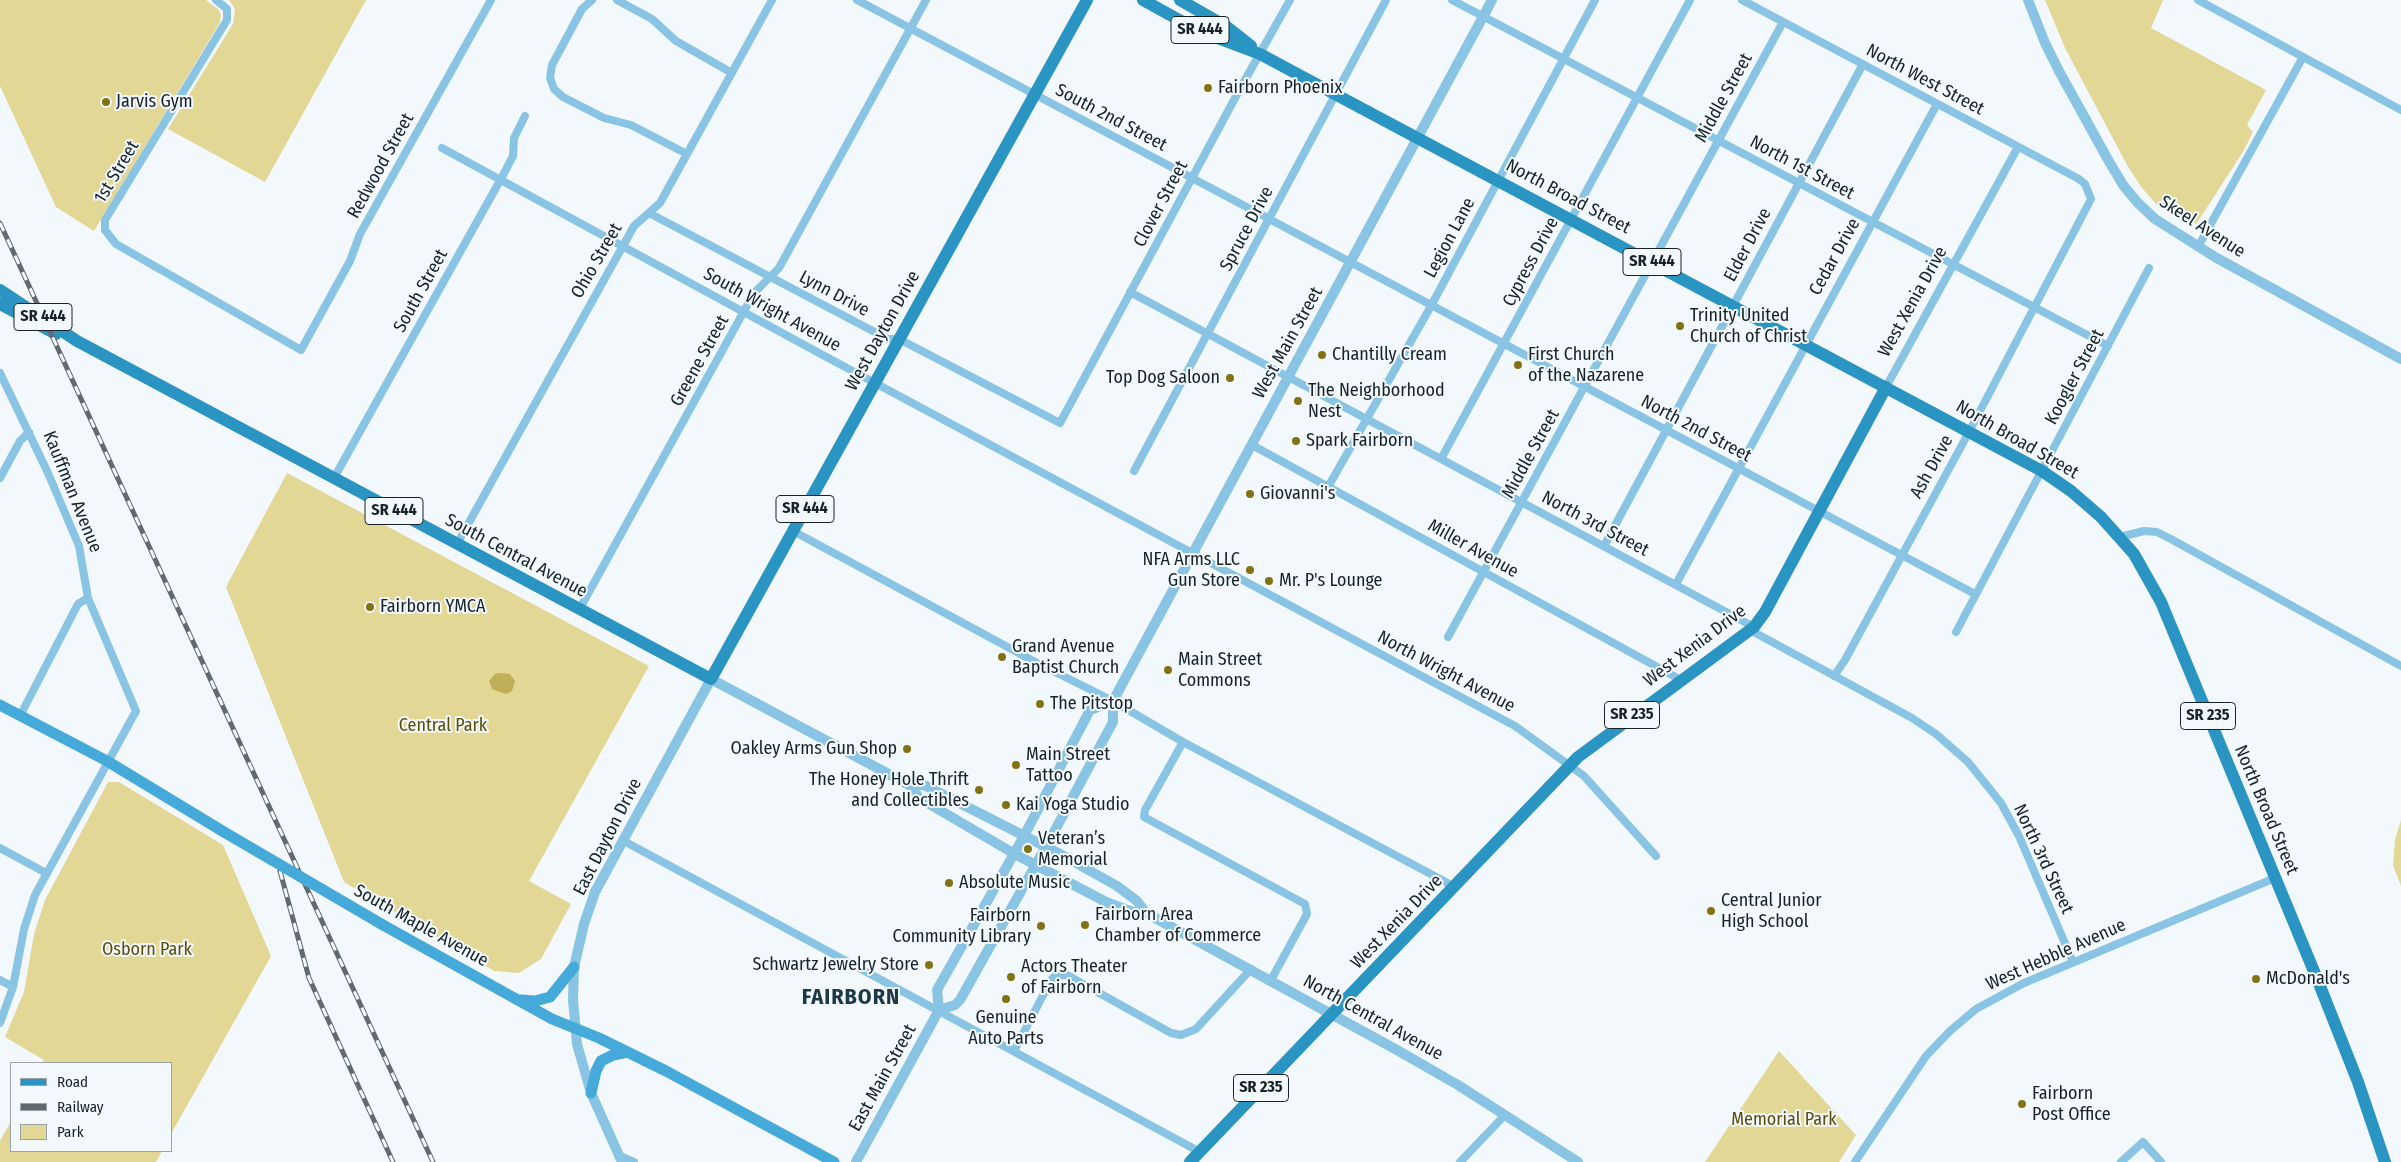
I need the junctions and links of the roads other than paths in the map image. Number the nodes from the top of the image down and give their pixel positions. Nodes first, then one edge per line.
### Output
1 (216, 0) edge
2 (491, 0) edge
3 (592, 0) edge
4 (617, 0) edge
5 (772, 0) edge
6 (857, 0) edge
7 (926, 0) edge
8 (1087, 0) edge
9 (1142, 0) edge
10 (1180, 0) edge
11 (1290, 0) edge
12 (1386, 0) edge
13 (1452, 0) edge
14 (1492, 0) edge
15 (1595, 0) edge
16 (1690, 0) edge
17 (1742, 0) edge
18 (2028, 0) edge
19 (2198, 0) edge
20 (1483, 16) junction
21 (1783, 22) junction
22 (910, 28) junction
23 (1260, 54) junction
24 (2303, 57) junction
25 (1564, 59) junction
26 (1863, 64) junction
27 (732, 73) junction
28 (1034, 94) junction
29 (1335, 94) junction
30 (1637, 98) junction
31 (1937, 104) junction
32 (2401, 110) edge
33 (525, 116) dead end
34 (1418, 138) junction
35 (1718, 141) junction
36 (2018, 147) junction
37 (442, 148) dead end
38 (687, 154) junction
39 (1192, 178) junction
40 (500, 180) junction
41 (1498, 180) junction
42 (1799, 183) junction
43 (2090, 192) joint
44 (649, 212) junction
45 (1571, 219) junction
46 (1270, 220) junction
47 (1872, 222) junction
48 (623, 246) junction
49 (2198, 247) junction
50 (1652, 262) junction
51 (1350, 263) junction
52 (1954, 265) junction
53 (2149, 268) dead end
54 (771, 278) junction
55 (1130, 292) junction
56 (2, 301) edge
57 (1431, 306) junction
58 (1733, 306) junction
59 (2034, 307) junction
60 (745, 311) junction
61 (1208, 334) junction
62 (898, 339) junction
63 (1504, 344) junction
64 (1806, 344) junction
65 (2108, 346) junction
66 (301, 350) joint
67 (2401, 359) edge
68 (0, 373) edge
69 (1288, 377) junction
70 (875, 382) junction
71 (1584, 387) junction
72 (1886, 388) junction
73 (1366, 419) junction
74 (1060, 423) joint
75 (1665, 430) junction
76 (29, 432) junction
77 (1969, 432) junction
78 (1252, 445) junction
79 (1441, 459) junction
80 (1740, 469) junction
81 (1134, 471) dead end
82 (2042, 471) junction
83 (0, 478) edge
84 (334, 478) junction
85 (1328, 487) junction
86 (1522, 502) junction
87 (1819, 512) junction
88 (793, 531) junction
89 (2120, 537) junction
90 (457, 544) junction
91 (1604, 546) junction
92 (1193, 554) junction
93 (1901, 555) junction
94 (1484, 572) junction
95 (1676, 584) junction
96 (1975, 594) junction
97 (88, 598) junction
98 (579, 610) junction
99 (1752, 628) junction
100 (1956, 632) dead end
101 (1448, 637) dead end
102 (2401, 666) edge
103 (1834, 676) junction
104 (710, 679) junction
105 (1681, 680) junction
106 (1113, 701) junction
107 (0, 705) edge
108 (20, 716) junction
109 (1183, 742) junction
110 (107, 761) junction
111 (1570, 766) junction
112 (911, 786) junction
113 (1024, 836) junction
114 (622, 840) junction
115 (1046, 847) junction
116 (0, 848) edge
117 (1014, 853) junction
118 (1656, 856) dead end
119 (1036, 865) junction
120 (46, 873) junction
121 (2276, 878) junction
122 (1454, 887) junction
123 (1146, 913) junction
124 (2073, 962) junction
125 (574, 967) junction
126 (1251, 969) junction
127 (0, 980) edge
128 (1271, 980) junction
129 (13, 988) junction
130 (519, 1000) junction
131 (939, 1010) junction
132 (1332, 1015) junction
133 (0, 1023) edge
134 (575, 1028) junction
135 (1014, 1051) junction
136 (628, 1052) junction
137 (592, 1093) junction
138 (1505, 1115) junction
139 (1200, 1152) junction
140 (621, 1159) edge
141 (634, 1162) edge
142 (834, 1162) edge
143 (856, 1162) edge
144 (1190, 1162) edge
145 (1460, 1162) edge
146 (1578, 1162) edge
147 (1855, 1162) edge
148 (2121, 1162) edge
149 (2161, 1162) edge
150 (2384, 1162) edge

1 - 66 street, 1st Street
2 - 66 street, Redwood Street
3 - 38 street
4 - 27 street
5 - 27 street, Ohio Street
6 - 22 street, South 2nd Street
7 - 22 street, Greene Street
8 - 28 main road, West Dayton Drive / SR 444
9 - 23 main road, SR 444
10 - 23 main road, SR 444
11 - 23 street, Clover Street
12 - 29 street, Spruce Drive
13 - 20 street, North 1st Street
14 - 20 street, West Main Street
15 - 25 street, Legion Lane
16 - 30 street, Cypress Drive
17 - 21 street, North West Street
18 - 49 street, Skeel Avenue
19 - 24 street
20 - 25 street, North 1st Street
20 - 34 street, West Main Street
21 - 26 street, North West Street
21 - 35 street, Middle Street
22 - 28 street, South 2nd Street
22 - 54 street, Greene Street
23 - 29 main road, SR 444
23 - 39 street, Clover Street
24 - 32 street
24 - 49 street
25 - 30 street, North 1st Street
25 - 41 street, Legion Lane
26 - 31 street, North West Street
26 - 42 street, Elder Drive
27 - 38 street, Ohio Street
28 - 39 street, South 2nd Street
28 - 62 main road, West Dayton Drive / SR 444
29 - 34 main road, SR 444
29 - 46 street, Spruce Drive
30 - 35 street, North 1st Street
30 - 45 street, Cypress Drive
31 - 36 street, North West Street
31 - 47 street, Cedar Drive
33 - 40 street, South Street
34 - 41 main road, North Broad Street / SR 444
34 - 51 street, West Main Street
35 - 42 street, North 1st Street
35 - 50 street, Middle Street
36 - 43 street, North West Street
36 - 52 street, West Xenia Drive
37 - 40 street, South Wright Avenue
38 - 44 street, Ohio Street
39 - 46 street, South 2nd Street
39 - 55 street, Clover Street
40 - 48 street, South Wright Avenue
40 - 84 street, South Street
41 - 45 main road, North Broad Street / SR 444
41 - 57 street, Legion Lane
42 - 47 street, North 1st Street
42 - 58 street, Elder Drive
43 - 59 street, Ash Drive
44 - 48 street, Ohio Street
44 - 54 street, Lynn Drive
45 - 50 main road, North Broad Street / SR 444
45 - 63 street, Cypress Drive
46 - 51 street, South 2nd Street
46 - 61 street, Spruce Drive
47 - 52 street, North 1st Street
47 - 64 street, Cedar Drive
48 - 60 street, South Wright Avenue
48 - 90 street, Ohio Street
49 - 67 street, Skeel Avenue
50 - 58 main road, North Broad Street / SR 444
50 - 71 street, Middle Street
51 - 57 street, North 2nd Street
51 - 69 street, West Main Street
52 - 59 street, North 1st Street
52 - 72 street, West Xenia Drive
53 - 65 street, Koogler Street
54 - 60 street, Greene Street
54 - 62 street, Lynn Drive
55 - 61 street, North 3rd Street
55 - 74 street, Clover Street
56 - 84 main road, South Central Avenue / SR 444
57 - 63 street, North 2nd Street
57 - 73 street, Legion Lane
58 - 64 main road, North Broad Street / SR 444
58 - 75 street, Elder Drive
59 - 65 street, North 1st Street
59 - 77 street, Ash Drive
60 - 70 street, South Wright Avenue
60 - 98 street, Greene Street
61 - 69 street, North 3rd Street
61 - 81 street, Spruce Drive
62 - 70 main road, West Dayton Drive / SR 444
62 - 74 street, Lynn Drive
63 - 71 street, North 2nd Street
63 - 79 street, Cypress Drive
64 - 72 main road, North Broad Street / SR 444
64 - 80 street, Cedar Drive
65 - 82 street, Koogler Street
68 - 76 street, Kauffman Avenue
69 - 73 street, North 3rd Street
69 - 78 street, West Main Street
70 - 88 main road, West Dayton Drive / SR 444
70 - 92 street, South Wright Avenue
71 - 75 street, North 2nd Street
71 - 86 street, Middle Street
72 - 77 main road, North Broad Street / SR 235
72 - 87 main road, West Xenia Drive / SR 235
73 - 79 street, North 3rd Street
73 - 85 street, Legion Lane
75 - 80 street, North 2nd Street
75 - 91 street, Elder Drive
76 - 83 street
76 - 97 street, Kauffman Avenue
77 - 82 main road, North Broad Street / SR 235
77 - 93 street, Ash Drive
78 - 85 street, Miller Avenue
78 - 92 street, West Main Street
79 - 86 street, North 3rd Street
80 - 87 street, North 2nd Street
80 - 95 street, Cedar Drive
82 - 89 main road, North Broad Street / SR 235
82 - 96 street, Koogler Street
84 - 90 main road, South Central Avenue / SR 444
85 - 94 street, Miller Avenue
86 - 91 street, North 3rd Street
86 - 94 street, Middle Street
87 - 93 street, North 2nd Street
87 - 99 main road, West Xenia Drive / SR 235
88 - 104 main road, West Dayton Drive / SR 444
88 - 106 street
89 - 102 street
89 - 121 main road, North Broad Street / SR 235
90 - 98 main road, South Central Avenue / SR 444
91 - 95 street, North 3rd Street
92 - 106 street, West Main Street
92 - 111 street, North Wright Avenue
93 - 96 street, North 2nd Street
93 - 103 street, Ash Drive
94 - 101 street, Middle Street
94 - 105 street, Miller Avenue
95 - 99 street, North 3rd Street
96 - 100 street, Koogler Street
97 - 108 street
97 - 110 street, Kauffman Avenue
98 - 104 main road, South Central Avenue / SR 444
99 - 103 street, North 3rd Street
99 - 105 main road, West Xenia Drive / SR 235
103 - 124 street, North 3rd Street
104 - 112 street, South Central Avenue
104 - 114 street, East Dayton Drive
105 - 111 main road, West Xenia Drive / SR 235
106 - 109 street
106 - 113 street
106 - 115 street, West Main Street
107 - 108 main road, South Maple Avenue
108 - 110 main road, South Maple Avenue
109 - 122 street
109 - 128 street
110 - 120 street
110 - 130 main road, South Maple Avenue, bridge
111 - 118 street, North Wright Avenue
111 - 122 main road, West Xenia Drive / SR 235
112 - 113 street, South Central Avenue
112 - 117 street, South Central Avenue
113 - 115 street, North Central Avenue
113 - 117 street
114 - 125 street, East Dayton Drive
114 - 131 street
115 - 119 street
115 - 123 street, North Central Avenue
116 - 120 street
117 - 119 street, North Central Avenue
117 - 131 street
119 - 123 street, North Central Avenue
119 - 131 street
120 - 129 street
121 - 124 street, West Hebble Avenue
121 - 150 main road, North Broad Street / SR 235
122 - 132 main road, West Xenia Drive / SR 235
123 - 126 street, North Central Avenue
124 - 147 street, West Hebble Avenue
125 - 130 main road
125 - 134 street, East Dayton Drive
126 - 128 street, North Central Avenue
126 - 135 street
127 - 129 street
128 - 132 street, North Central Avenue
129 - 133 street
130 - 134 main road, South Maple Avenue
131 - 135 street
131 - 143 street, East Main Street
132 - 138 street, North Central Avenue
132 - 139 main road, SR 235
134 - 136 main road, South Maple Avenue
134 - 137 street, East Dayton Drive
135 - 139 street
136 - 137 main road
136 - 142 main road, South Maple Avenue
137 - 140 street, East Dayton Drive
138 - 145 street
138 - 146 street, North Central Avenue
139 - 144 main road, SR 235
140 - 141 street
148 - 149 street

